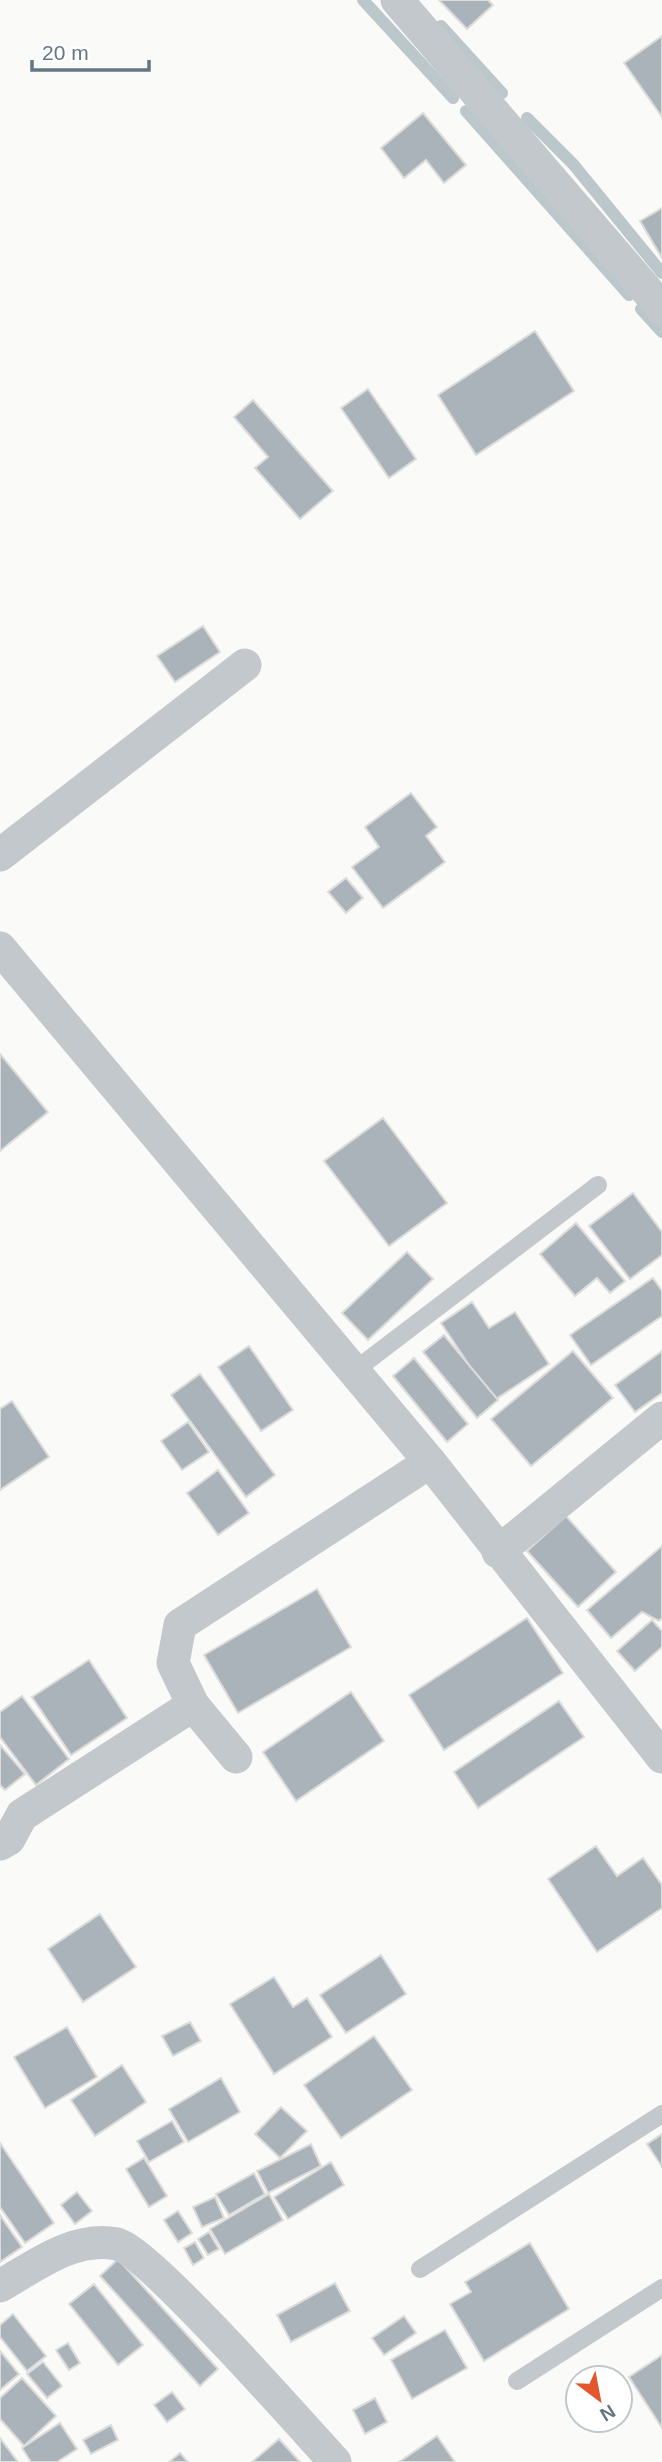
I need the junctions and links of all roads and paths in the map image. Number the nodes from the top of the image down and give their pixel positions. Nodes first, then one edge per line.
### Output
1 (397, 0) edge
2 (662, 308) edge
3 (245, 665) dead end
4 (0, 855) edge
5 (0, 948) edge
6 (597, 1185) dead end
7 (354, 1371) junction
8 (662, 1418) edge
9 (430, 1462) junction
10 (498, 1552) junction
11 (193, 1705) junction
12 (236, 1757) dead end
13 (662, 1757) edge
14 (0, 1844) edge
15 (662, 2114) edge
16 (421, 2269) dead end
17 (0, 2286) edge
18 (662, 2288) edge
19 (517, 2381) dead end
20 (335, 2462) edge

1 - 2 street
3 - 4 street
5 - 7 street
6 - 7 lane
7 - 9 street
8 - 10 street
9 - 10 street
9 - 11 street
10 - 13 street
11 - 12 street
11 - 14 street
15 - 16 lane
17 - 20 street
18 - 19 lane

